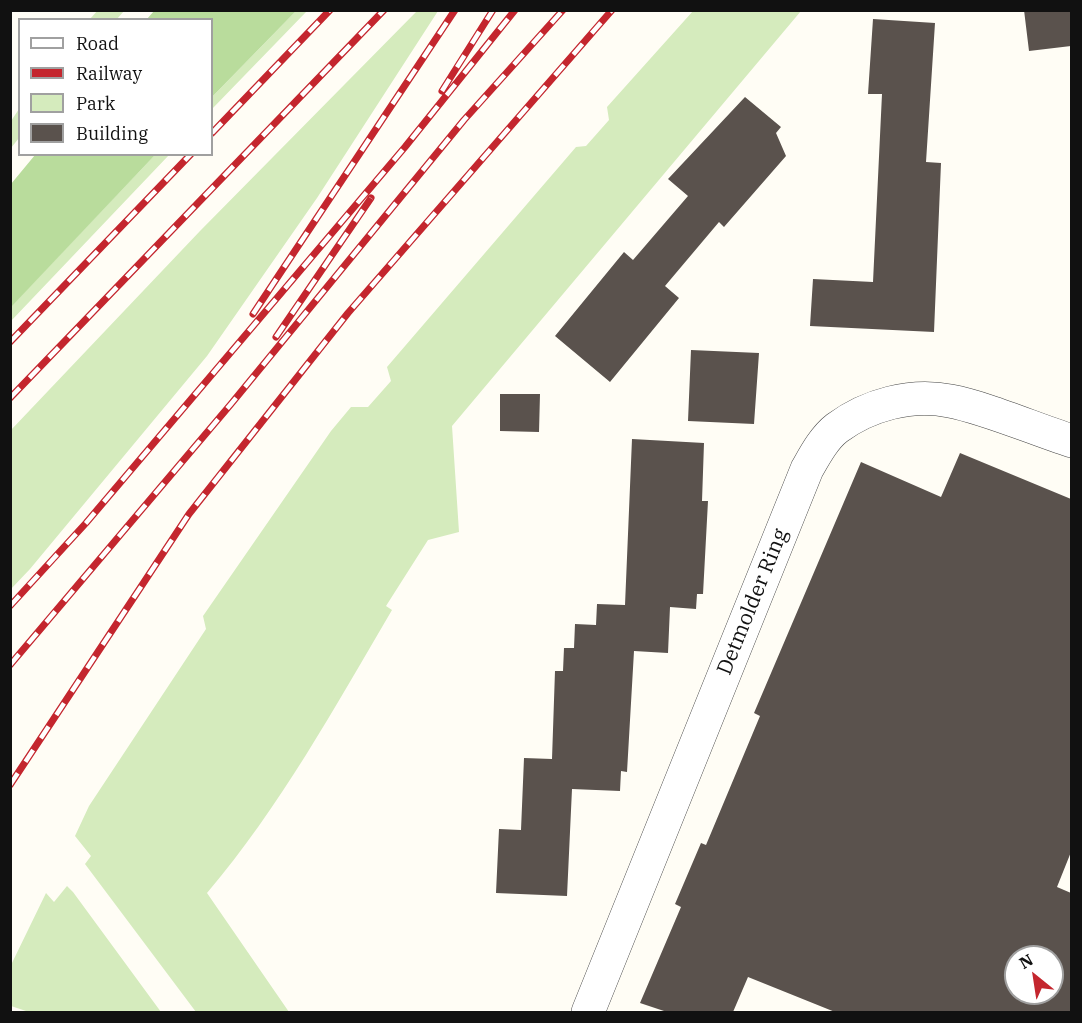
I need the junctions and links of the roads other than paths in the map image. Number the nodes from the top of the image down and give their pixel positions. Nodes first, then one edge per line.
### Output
1 (1071, 441) edge
2 (588, 1012) edge

1 - 2 street, Detmolder Ring

